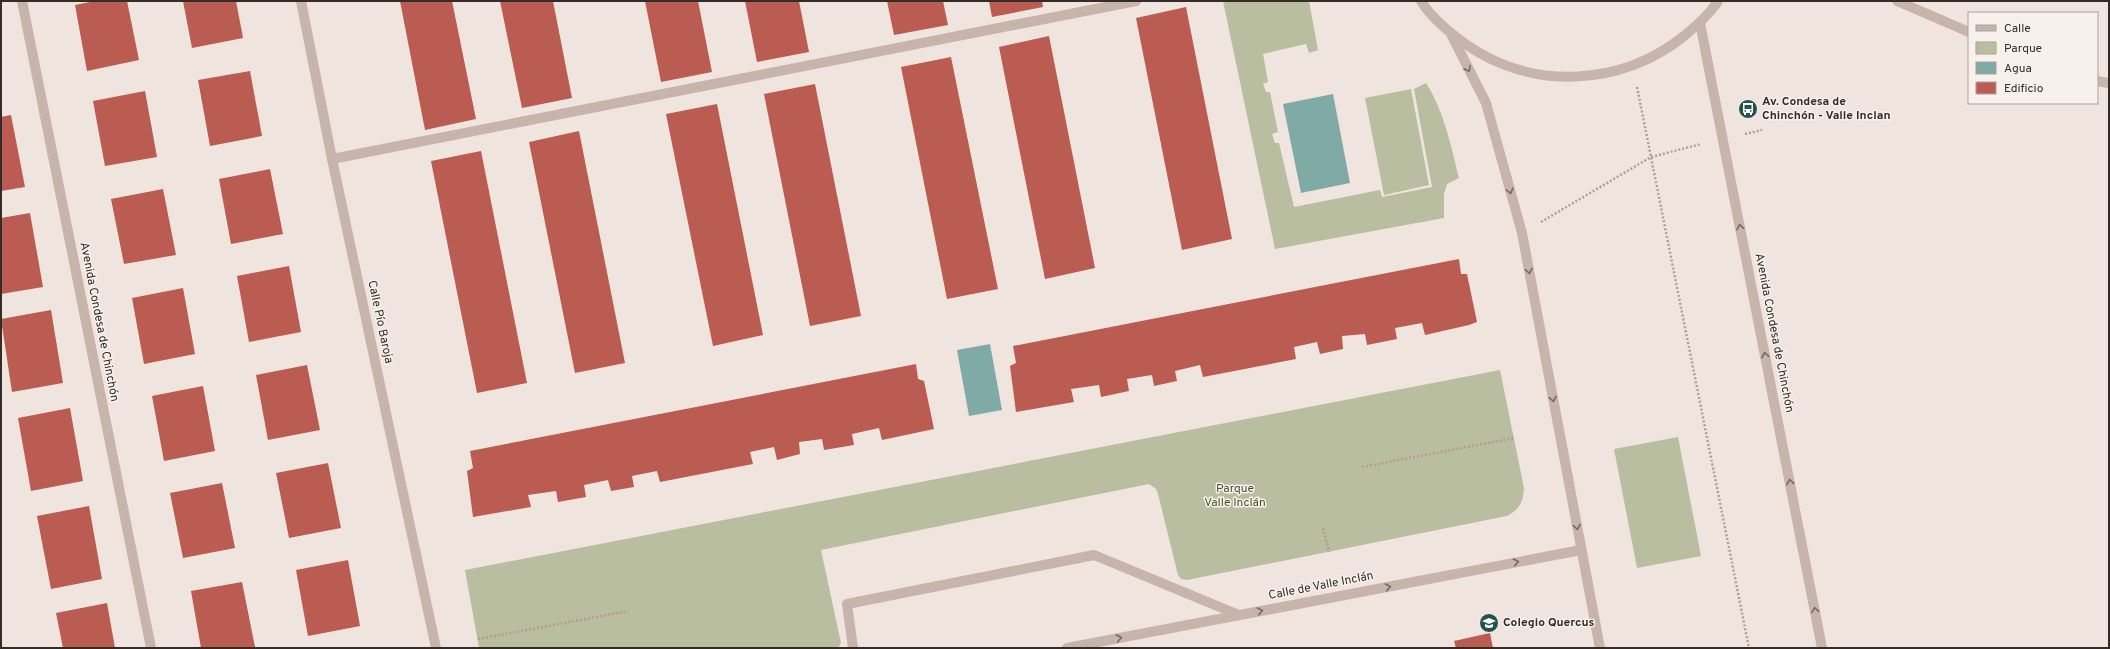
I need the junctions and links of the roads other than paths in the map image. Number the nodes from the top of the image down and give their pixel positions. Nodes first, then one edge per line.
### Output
1 (22, 1) edge
2 (301, 1) edge
3 (1136, 1) edge
4 (1421, 1) edge
5 (1718, 1) edge
6 (1897, 1) edge
7 (1700, 23) junction
8 (1968, 32) edge
9 (1451, 34) junction
10 (2098, 81) edge
11 (2109, 83) edge
12 (332, 159) junction
13 (1581, 550) junction
14 (1239, 615) junction
15 (151, 648) edge
16 (436, 648) edge
17 (853, 648) edge
18 (1067, 648) edge
19 (1600, 648) edge
20 (1822, 648) edge

1 - 15 street, Avenida Condesa de Chinchón
2 - 12 street, Calle Pío Baroja
3 - 12 street
4 - 9 street
5 - 7 street
6 - 8 street
7 - 9 street
20 -> 7 street, Avenida Condesa de Chinchón
9 -> 13 street
10 - 11 street
12 - 16 street, Calle Pío Baroja
14 -> 13 street, Calle de Valle Inclán
13 - 19 street
14 - 17 street
18 -> 14 street, Calle de Valle Inclán

